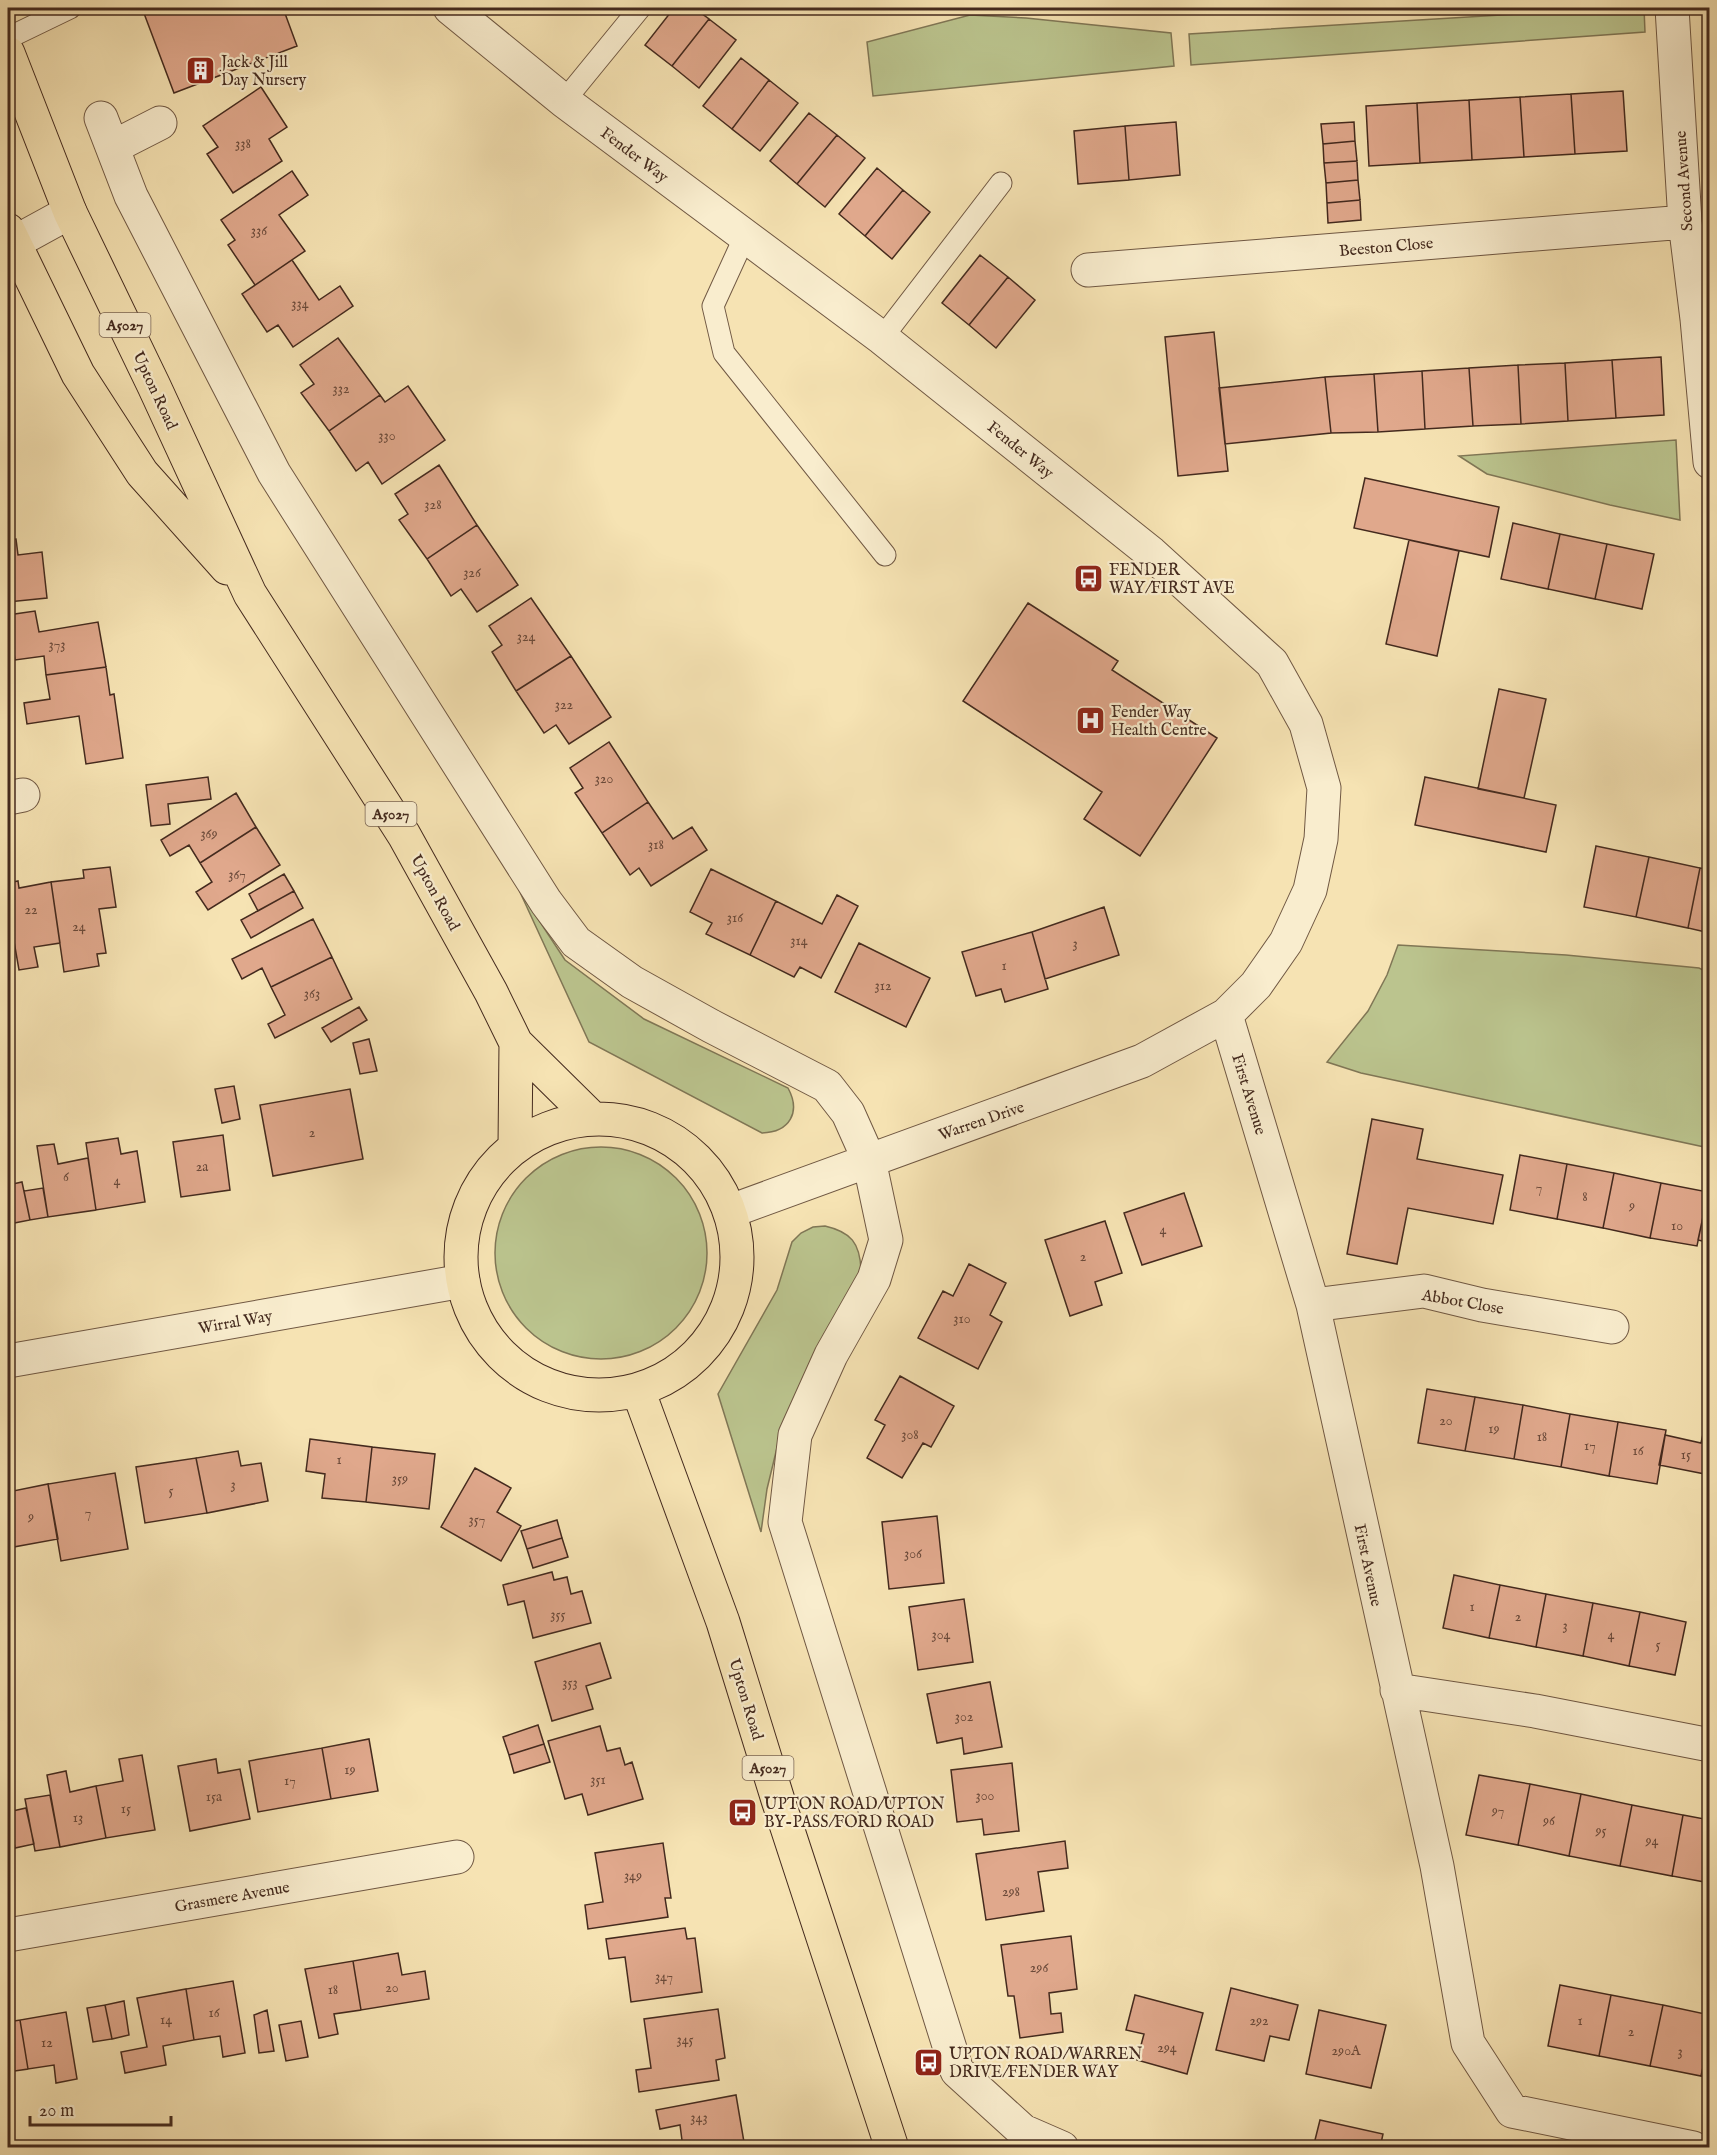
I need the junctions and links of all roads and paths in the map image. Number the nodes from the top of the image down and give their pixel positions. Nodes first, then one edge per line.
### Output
1 (70, 8) edge
2 (450, 8) edge
3 (640, 8) edge
4 (1672, 8) edge
5 (8, 38) edge
6 (8, 53) edge
7 (564, 101) junction
8 (160, 123) dead end
9 (1001, 183) dead end
10 (70, 212) junction
11 (1684, 222) junction
12 (745, 236) junction
13 (9, 240) edge
14 (1088, 270) dead end
15 (882, 338) junction
16 (1710, 462) edge
17 (885, 555) dead end
18 (250, 594) junction
19 (1226, 1015) junction
20 (516, 1043) junction
21 (592, 1118) junction
22 (516, 1146) junction
23 (869, 1160) junction
24 (730, 1212) junction
25 (463, 1281) junction
26 (1313, 1305) junction
27 (1612, 1327) dead end
28 (8, 1362) edge
29 (638, 1390) junction
30 (1397, 1690) junction
31 (1710, 1745) edge
32 (457, 1857) dead end
33 (8, 1935) edge
34 (892, 2148) edge
35 (1062, 2148) edge
36 (1693, 2148) edge

1 - 5 lane
2 - 7 street, Fender Way
3 - 7 lane
4 - 11 street, Second Avenue
6 - 10 main road, Upton Road / A5027
7 - 12 street, Fender Way
8 - 23 street
9 - 15 lane
10 - 13 street
10 - 18 main road, Upton Road / A5027
11 - 14 street, Beeston Close
11 - 16 street, Second Avenue
12 - 15 street, Fender Way
12 - 17 lane
13 - 18 main road, Upton Road / A5027
15 - 19 street, Fender Way
18 - 20 main road, Upton Road / A5027
19 - 23 street, Warren Drive
19 - 26 street, First Avenue
20 - 21 main road, Upton Road / A5027
20 - 22 main road, Upton Road / A5027
21 - 22 main road
21 - 24 main road
22 - 25 main road
23 - 24 street, Warren Drive
23 - 35 street
24 - 29 main road
25 - 28 street, Wirral Way
25 - 29 main road
26 - 27 street, Abbot Close
26 - 30 street, First Avenue
29 - 34 main road, Upton Road / A5027
30 - 31 street
30 - 36 street, First Avenue
32 - 33 street, Grasmere Avenue

